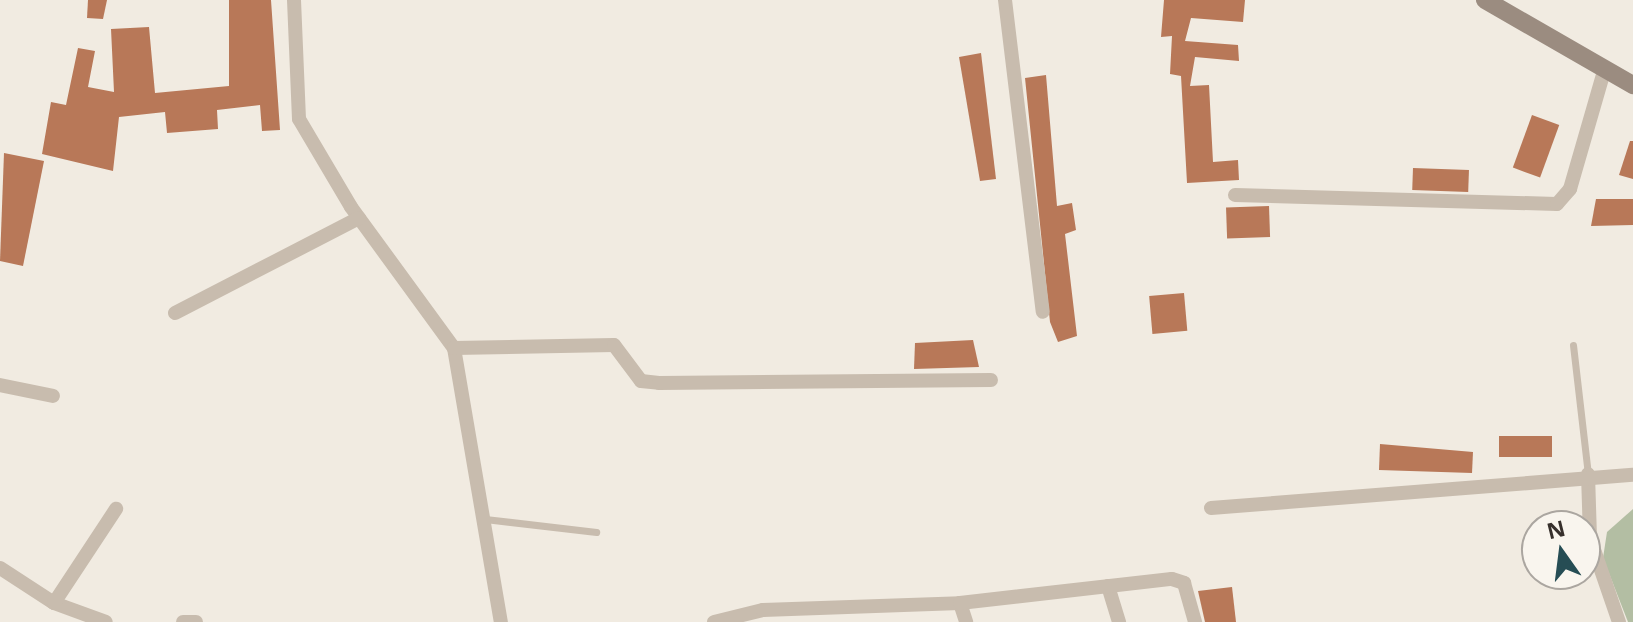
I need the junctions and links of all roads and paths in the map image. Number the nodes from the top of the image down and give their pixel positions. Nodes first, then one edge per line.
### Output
1 (294, 0) edge
2 (1005, 0) edge
3 (1485, 0) edge
4 (1605, 68) junction
5 (1633, 85) edge
6 (1235, 195) dead end
7 (359, 218) junction
8 (1043, 312) dead end
9 (175, 313) dead end
10 (1573, 345) dead end
11 (454, 348) junction
12 (991, 380) dead end
13 (0, 385) edge
14 (53, 396) dead end
15 (1588, 474) junction
16 (1633, 475) edge
17 (1211, 508) dead end
18 (116, 509) dead end
19 (478, 519) junction
20 (596, 532) dead end
21 (0, 568) edge
22 (1108, 586) junction
23 (54, 603) junction
24 (960, 603) junction
25 (794, 615) edge
26 (106, 622) edge
27 (183, 622) edge
28 (196, 622) edge
29 (501, 622) edge
30 (714, 622) edge
31 (966, 622) edge
32 (1119, 622) edge
33 (1195, 622) edge
34 (1619, 622) edge

1 - 7 street
2 - 8 street
3 - 4 street
4 - 5 street
4 - 6 street
7 - 9 street
7 - 11 street
10 - 15 lane
11 - 12 street
11 - 19 street
13 - 14 street
15 - 16 street
15 - 17 street
15 - 34 street
18 - 23 street
19 - 20 lane
19 - 29 street
21 - 23 street
22 - 24 street
22 - 32 street
22 - 33 street
23 - 26 street
24 - 25 street
24 - 31 street
25 - 30 street
27 - 28 street

